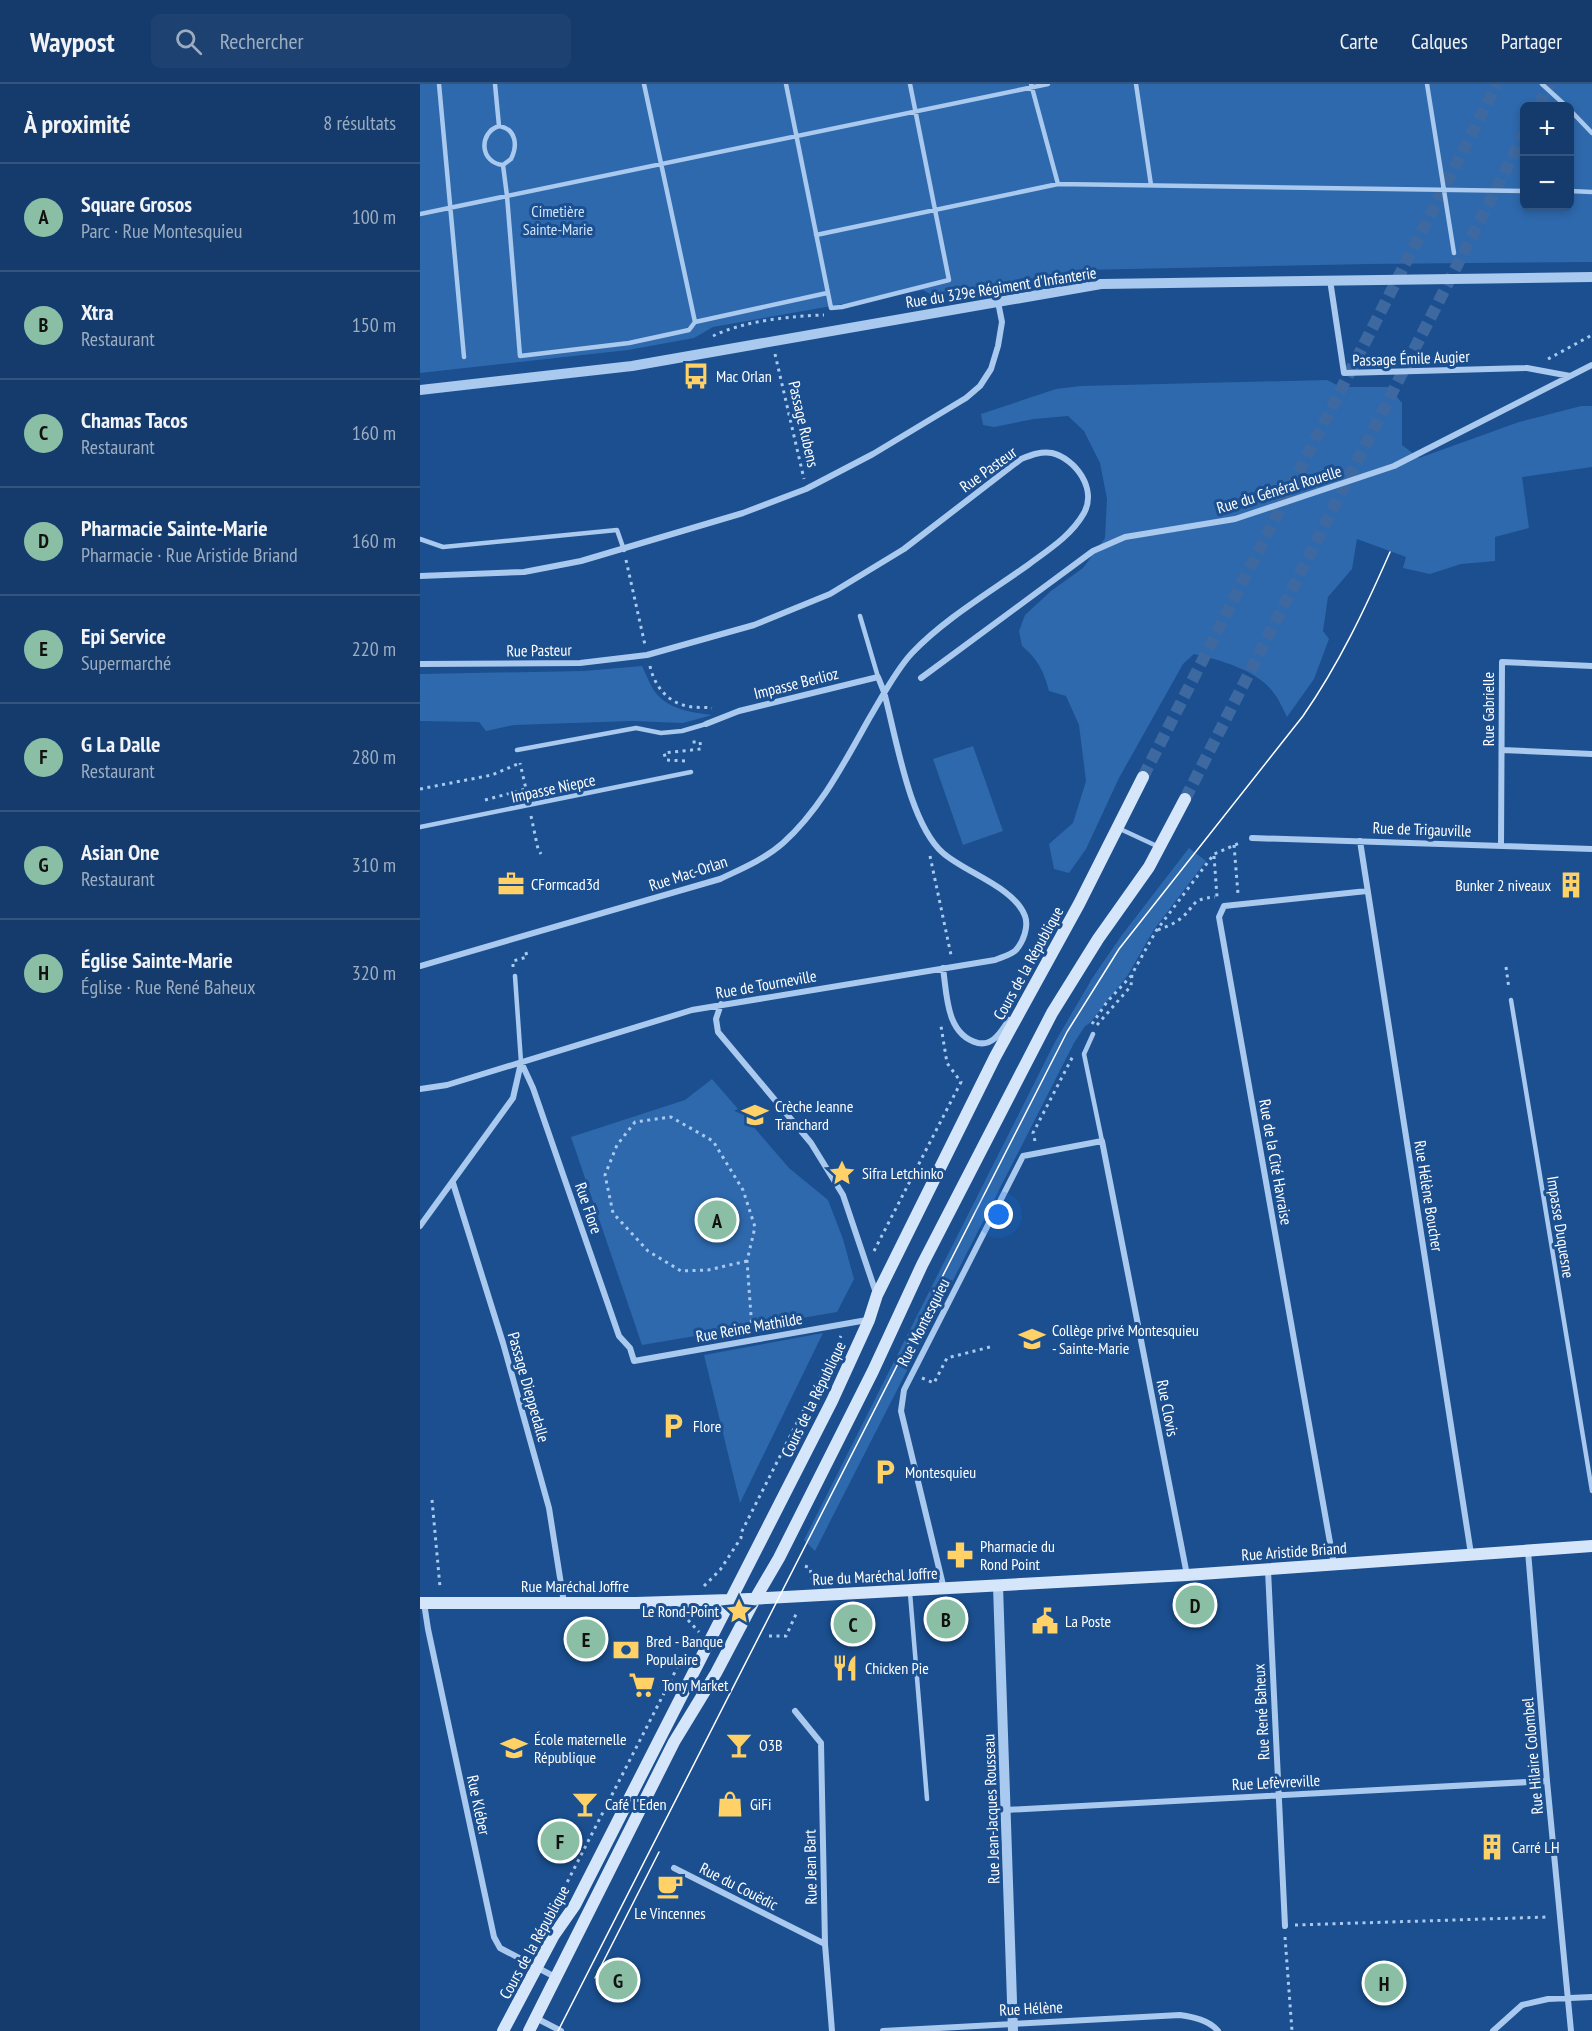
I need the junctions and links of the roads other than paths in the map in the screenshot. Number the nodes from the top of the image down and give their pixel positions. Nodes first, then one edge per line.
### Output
1 (439, 84) edge
2 (495, 84) edge
3 (644, 84) edge
4 (786, 84) edge
5 (910, 84) edge
6 (1048, 84) edge
7 (1136, 84) edge
8 (1427, 84) edge
9 (1542, 84) edge
10 (1032, 86) edge
11 (1562, 102) edge
12 (916, 111) junction
13 (1574, 115) edge
14 (499, 126) junction
15 (1592, 133) edge
16 (796, 135) junction
17 (661, 163) junction
18 (503, 165) junction
19 (1058, 184) junction
20 (1151, 185) junction
21 (1444, 190) junction
22 (1520, 191) edge
23 (1574, 191) edge
24 (1592, 192) edge
25 (507, 196) junction
26 (450, 208) junction
27 (934, 210) junction
28 (420, 214) edge
29 (816, 235) junction
30 (1454, 253) dead end
31 (1592, 277) edge
32 (1330, 280) junction
33 (827, 293) junction
34 (998, 302) junction
35 (695, 322) junction
36 (464, 357) dead end
37 (1592, 365) edge
38 (1571, 376) junction
39 (420, 390) edge
40 (420, 539) edge
41 (624, 550) junction
42 (420, 576) edge
43 (860, 616) dead end
44 (420, 664) edge
45 (1592, 666) edge
46 (878, 677) junction
47 (921, 678) dead end
48 (884, 692) junction
49 (706, 724) joint
50 (517, 750) road end
51 (1502, 750) junction
52 (1592, 754) edge
53 (691, 772) dead end
54 (1143, 777) tunnel mouth
55 (1185, 799) tunnel mouth
56 (420, 827) edge
57 (1118, 828) junction
58 (1252, 837) road end
59 (1360, 841) junction
60 (1501, 846) junction
61 (1159, 847) junction
62 (1592, 849) edge
63 (1367, 891) junction
64 (420, 966) edge
65 (943, 968) junction
66 (515, 976) dead end
67 (1039, 976) junction
68 (1511, 1000) road end
69 (721, 1004) junction
70 (1093, 1034) road end
71 (521, 1062) junction
72 (420, 1089) edge
73 (1102, 1141) junction
74 (453, 1183) junction
75 (420, 1226) edge
76 (877, 1295) junction
77 (868, 1320) junction
78 (634, 1361) joint
79 (1592, 1491) edge
80 (1592, 1546) edge
81 (1528, 1551) junction
82 (1472, 1555) junction
83 (1334, 1565) junction
84 (1268, 1570) junction
85 (1186, 1575) junction
86 (998, 1586) junction
87 (944, 1589) junction
88 (910, 1591) junction
89 (754, 1599) junction
90 (730, 1600) junction
91 (422, 1603) edge
92 (564, 1603) junction
93 (795, 1711) dead end
94 (1547, 1781) junction
95 (1278, 1796) junction
96 (927, 1799) dead end
97 (1006, 1810) junction
98 (674, 1868) dead end
99 (1285, 1926) road end
100 (825, 1944) junction
101 (537, 1968) junction
102 (557, 1978) junction
103 (1592, 1997) edge
104 (1569, 1999) junction
105 (536, 2018) junction
106 (1012, 2027) edge
107 (503, 2031) edge
108 (529, 2031) edge
109 (561, 2031) edge
110 (832, 2031) edge
111 (883, 2031) edge
112 (1218, 2031) edge
113 (1493, 2031) edge
114 (1571, 2031) edge

1 - 26 lane
2 - 14 lane
3 - 17 lane
4 - 16 lane
5 - 12 lane
6 - 10 lane
7 - 20 lane
8 - 21 lane
9 - 11 lane
10 - 12 lane
10 - 19 lane
12 - 16 lane
12 - 27 lane
13 - 15 lane
14 - 18 lane
14 - 18 lane
16 - 17 lane
16 - 29 lane
17 - 25 lane
17 - 35 lane
18 - 25 lane
19 - 20 lane
19 - 27 lane
20 - 21 lane
21 - 22 lane
21 - 30 lane
23 - 24 lane
25 - 26 lane
25 - 35 lane
26 - 28 lane
26 - 36 lane
27 - 29 lane
27 - 33 lane
29 - 33 lane
31 - 32 street, Rue du 329e Régiment d'Infanterie
32 - 34 street, Rue du 329e Régiment d'Infanterie
32 - 38 street, Passage Émile Augier
33 - 35 lane
34 - 39 street, Rue du 329e Régiment d'Infanterie
34 - 41 street
37 - 38 street, Rue du Général Rouelle
38 - 47 street, Rue du Général Rouelle
40 - 41 lane
41 - 42 street
43 - 46 lane
44 - 48 street, Rue Pasteur
45 - 51 street, Rue Gabrielle
46 - 48 street
46 - 49 street, Impasse Berlioz
48 - 64 street, Rue Mac-Orlan
48 - 65 street
49 - 50 lane
51 - 52 street
51 - 60 street, Rue Gabrielle
53 - 56 lane, Impasse Niepce
54 - 57 main road, Cours de la République
55 - 61 main road, Cours de la République
57 - 61 lane
57 - 67 main road, Cours de la République
58 - 59 street, Rue de Trigauville
59 - 60 street, Rue de Trigauville
59 - 63 street, Rue Hélène Boucher
60 - 62 street, Rue de Trigauville
61 - 89 main road, Cours de la République
63 - 82 street, Rue Hélène Boucher
63 - 83 street, Rue de la Cité Havraise
65 - 67 street
65 - 69 street, Rue de Tourneville
66 - 71 lane
67 - 76 main road, Cours de la République
68 - 79 lane, Impasse Duquesne
69 - 71 street, Rue de Tourneville
69 - 76 street
70 - 73 lane
71 - 72 street, Rue de Tourneville
71 - 74 street
71 - 78 street, Rue Flore
73 - 85 street, Rue Clovis
73 - 87 street, Rue Montesquieu
74 - 75 street
74 - 92 street, Passage Dieppedalle
76 - 77 main road, Cours de la République
77 - 78 street, Rue Reine Mathilde
77 - 90 main road, Cours de la République
80 - 81 main road, Rue Aristide Briand
81 - 82 main road, Rue Aristide Briand
81 - 94 street, Rue Hilaire Colombel
82 - 83 main road, Rue Aristide Briand
83 - 84 main road, Rue Aristide Briand
84 - 85 main road, Rue Aristide Briand
84 - 95 street, Rue René Baheux
85 - 86 main road, Rue Aristide Briand
86 - 87 main road, Rue du Maréchal Joffre
86 - 97 street, Rue Jean-Jacques Rousseau
87 - 88 main road, Rue du Maréchal Joffre
88 - 89 main road, Rue du Maréchal Joffre
88 - 96 lane
89 - 90 main road, Rue du Maréchal Joffre
89 - 102 main road, Cours de la République
90 - 92 main road, Rue Maréchal Joffre
90 - 101 main road, Cours de la République
91 - 92 main road, Rue Maréchal Joffre
91 - 101 street, Rue Kléber
93 - 100 street, Rue Jean Bart
94 - 95 street, Rue Lefèvreville
94 - 104 street, Rue Hilaire Colombel
95 - 97 street, Rue Lefèvreville
95 - 99 street, Rue René Baheux
97 - 106 street, Rue Jean-Jacques Rousseau
98 - 100 street, Rue du Couëdic
100 - 110 street, Rue Jean Bart
101 - 102 street, Rue Kléber
101 - 107 main road, Cours de la République
102 - 105 main road, Cours de la République
103 - 104 street
104 - 113 street
104 - 114 street, Rue Hilaire Colombel
105 - 108 main road, Cours de la République
105 - 109 street
106 - 111 street, Rue Hélène
106 - 112 street, Rue Hélène

